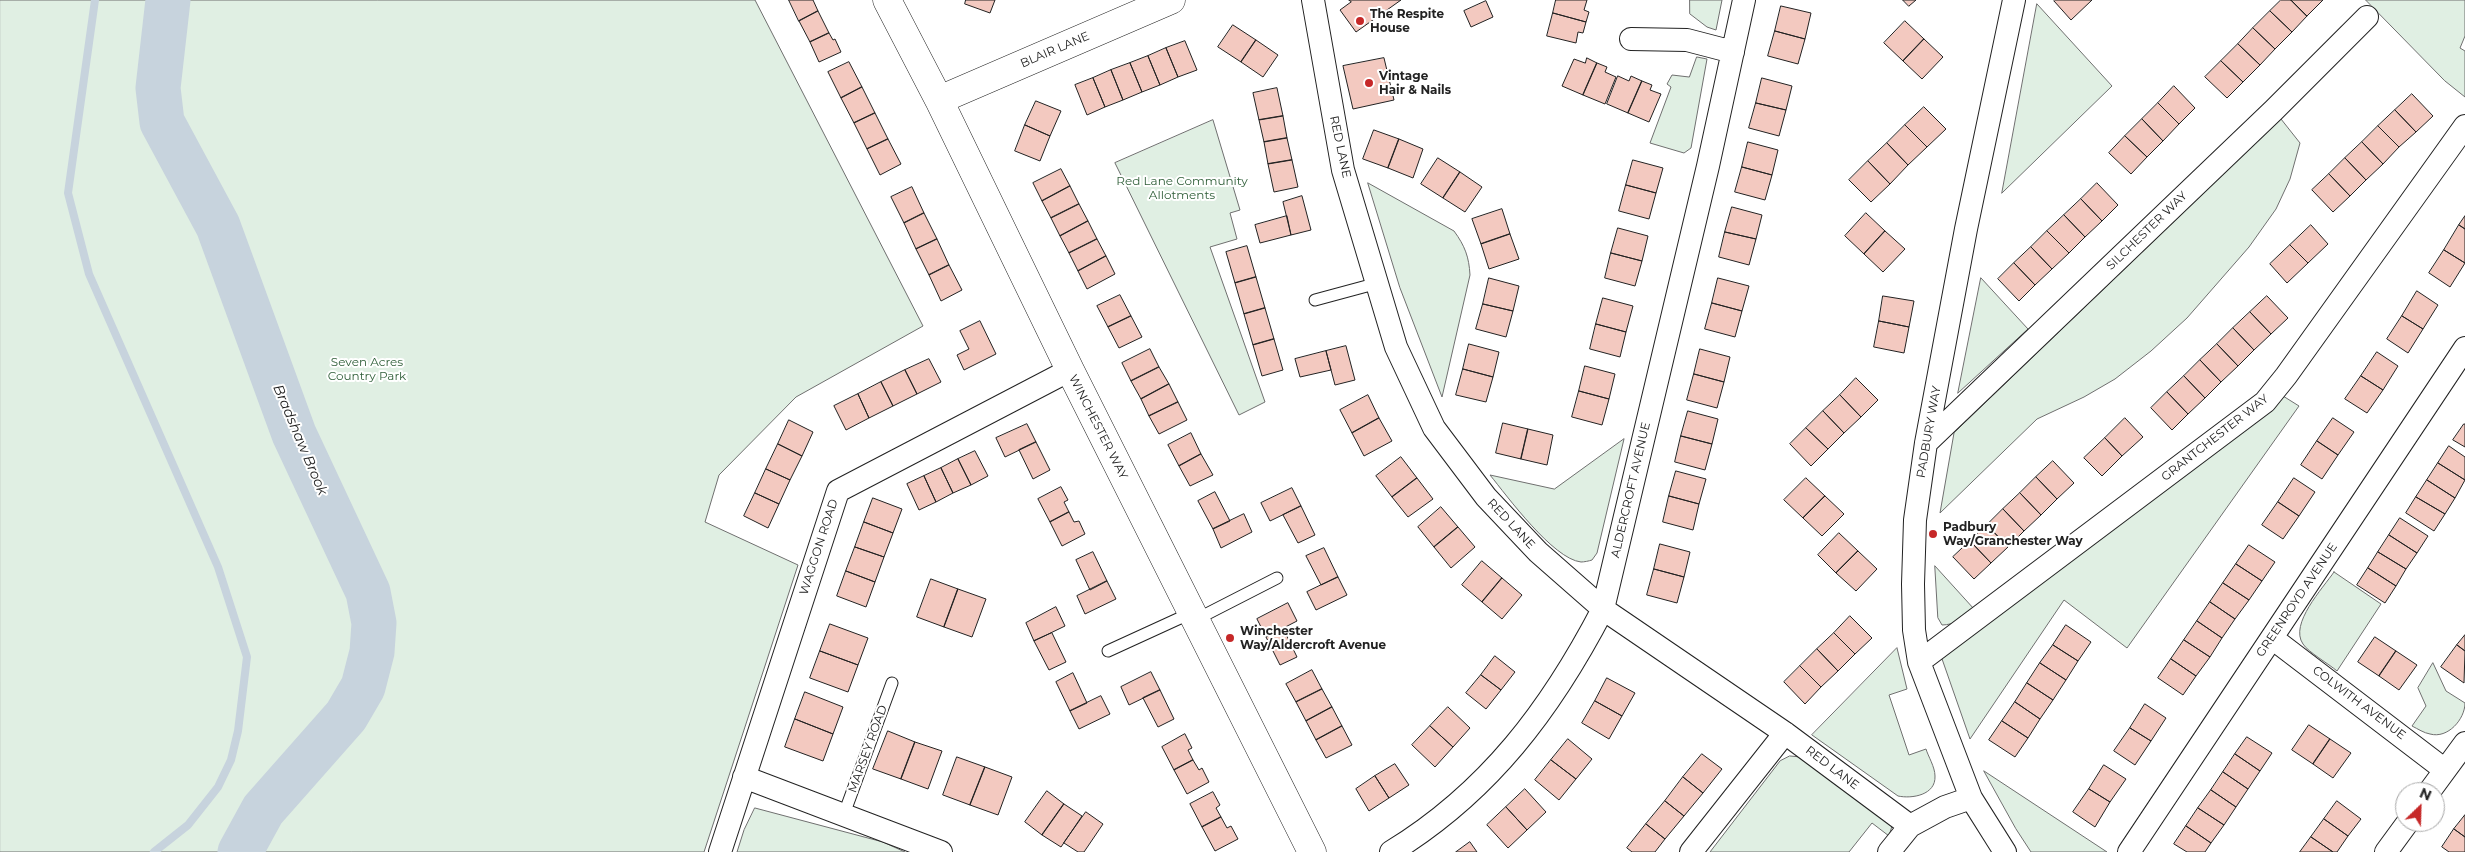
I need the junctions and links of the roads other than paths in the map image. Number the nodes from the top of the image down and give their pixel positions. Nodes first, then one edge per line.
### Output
1 (887, 0) edge
2 (1171, 0) edge
3 (1313, 0) edge
4 (1744, 0) edge
5 (2014, 0) edge
6 (2367, 17) dead end
7 (1631, 39) dead end
8 (1733, 52) junction
9 (939, 100) junction
10 (2465, 126) edge
11 (1378, 283) junction
12 (1315, 300) dead end
13 (2465, 348) edge
14 (1070, 370) junction
15 (1926, 443) junction
16 (1277, 578) dead end
17 (1603, 609) junction
18 (1193, 616) junction
19 (2272, 638) junction
20 (1108, 651) dead end
21 (1919, 662) junction
22 (892, 683) dead end
23 (1785, 733) junction
24 (2465, 742) edge
25 (2445, 770) junction
26 (744, 777) junction
27 (2436, 782) edge
28 (1971, 798) junction
29 (844, 814) junction
30 (1910, 826) junction
31 (2401, 832) edge
32 (720, 852) edge
33 (941, 852) edge
34 (1312, 852) edge
35 (1391, 852) edge
36 (1691, 852) edge
37 (1889, 852) edge
38 (2005, 852) edge
39 (2129, 852) edge
40 (2386, 852) edge

1 - 9 street, WINCHESTER WAY
2 - 9 street, BLAIR LANE
3 - 11 street, RED LANE
4 - 8 street, ALDERCROFT AVENUE
5 - 15 street, PADBURY WAY
6 - 15 street, SILCHESTER WAY
7 - 8 street
8 - 17 street, ALDERCROFT AVENUE
9 - 14 street, WINCHESTER WAY
10 - 21 street, GRANTCHESTER WAY
11 - 12 lane
11 - 17 street, RED LANE
13 - 19 street, GREENROYD AVENUE
14 - 18 street, WINCHESTER WAY
14 - 26 street, WAGGON ROAD
15 - 21 street, PADBURY WAY
16 - 18 lane
17 - 23 street, RED LANE
17 - 35 street, ALDERCROFT AVENUE
18 - 20 lane
18 - 34 street, WINCHESTER WAY
19 - 25 street, COLWITH AVENUE
19 - 39 street, GREENROYD AVENUE
21 - 28 street, PADBURY WAY
22 - 29 lane, MARSEY ROAD
23 - 30 street, RED LANE
23 - 36 street
24 - 25 street
25 - 27 street
26 - 29 street
26 - 32 street, WAGGON ROAD
28 - 30 street
28 - 38 street, PADBURY WAY
29 - 33 street
30 - 37 street
31 - 40 street

